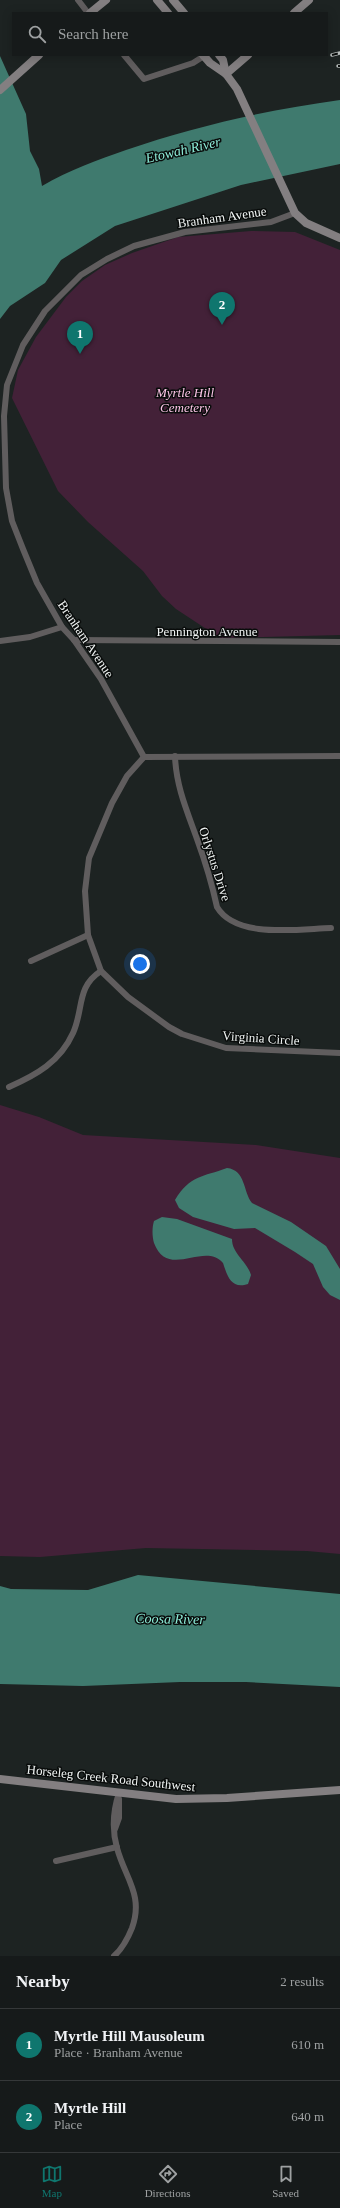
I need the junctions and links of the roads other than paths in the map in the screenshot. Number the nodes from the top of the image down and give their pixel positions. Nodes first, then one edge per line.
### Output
1 (78, 0) edge
2 (106, 0) edge
3 (157, 0) edge
4 (173, 0) edge
5 (309, 0) edge
6 (88, 12) edge
7 (90, 12) edge
8 (167, 12) edge
9 (183, 12) edge
10 (295, 12) edge
11 (39, 56) edge
12 (125, 56) edge
13 (203, 56) edge
14 (205, 56) edge
15 (220, 56) edge
16 (247, 56) edge
17 (226, 74) junction
18 (0, 90) edge
19 (295, 213) junction
20 (340, 238) edge
21 (62, 627) junction
22 (74, 640) junction
23 (0, 641) edge
24 (340, 642) edge
25 (176, 756) junction
26 (340, 756) edge
27 (144, 757) junction
28 (331, 928) dead end
29 (88, 936) junction
30 (31, 961) dead end
31 (101, 971) junction
32 (340, 1053) edge
33 (9, 1087) dead end
34 (0, 1779) edge
35 (340, 1790) edge
36 (119, 1794) junction
37 (117, 1847) junction
38 (56, 1861) dead end
39 (114, 1956) edge

1 - 6 street
2 - 7 street
3 - 8 street
4 - 9 street
5 - 10 street
11 - 18 street
12 - 13 street
14 - 17 street
15 - 17 street
16 - 17 street
17 - 19 street
19 - 20 street
19 - 21 street, Branham Avenue
21 - 22 street, Branham Avenue
21 - 23 street
22 - 24 street, Pennington Avenue
22 - 27 street, Branham Avenue
25 - 26 street
25 - 27 street
25 - 28 street, Orlystus Drive
27 - 29 street, Virginia Circle
29 - 30 street
29 - 31 street, Virginia Circle
31 - 32 street, Virginia Circle
31 - 33 street
34 - 36 street, Horseleg Creek Road Southwest
35 - 36 street, Horseleg Creek Road Southwest
36 - 37 street
37 - 38 street
37 - 39 street

